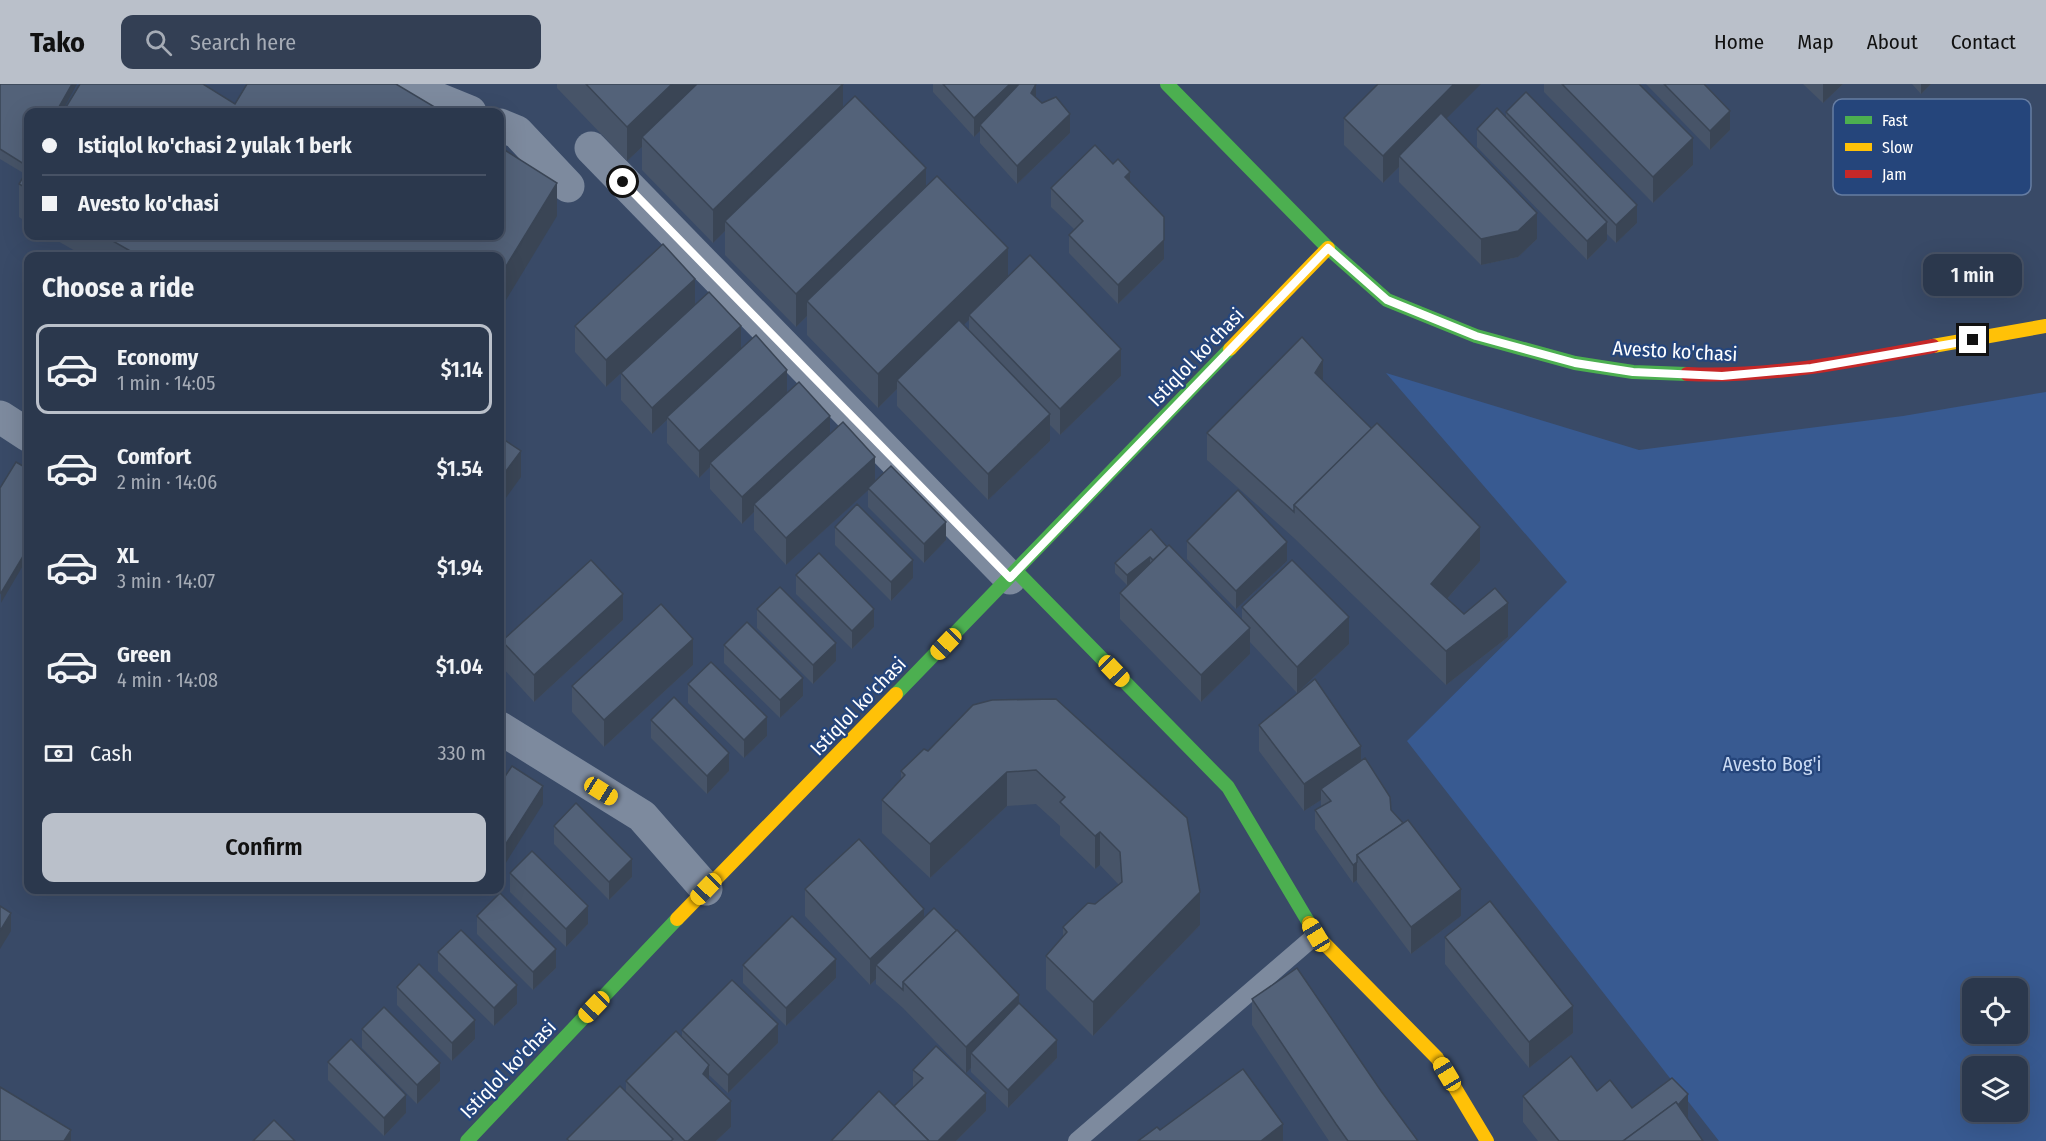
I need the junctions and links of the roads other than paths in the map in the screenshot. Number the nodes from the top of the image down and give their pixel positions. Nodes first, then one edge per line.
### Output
1 (401, 84) edge
2 (1167, 84) edge
3 (460, 108) edge
4 (504, 127) edge
5 (591, 148) dead end
6 (568, 186) dead end
7 (1328, 248) junction
8 (2046, 326) edge
9 (0, 417) edge
10 (24, 432) edge
11 (1013, 575) junction
12 (504, 730) edge
13 (706, 889) junction
14 (1316, 935) junction
15 (466, 1141) edge
16 (1077, 1141) edge
17 (1487, 1141) edge

1 - 3 street
2 - 7 street, Avesto ko'chasi
4 - 6 street
5 - 11 street
7 - 8 street, Avesto ko'chasi
7 - 11 street, Istiqlol ko'chasi
9 - 10 street
11 - 13 street, Istiqlol ko'chasi
11 - 14 street
12 - 13 street
13 - 15 street, Istiqlol ko'chasi
14 - 16 lane
14 - 17 street

